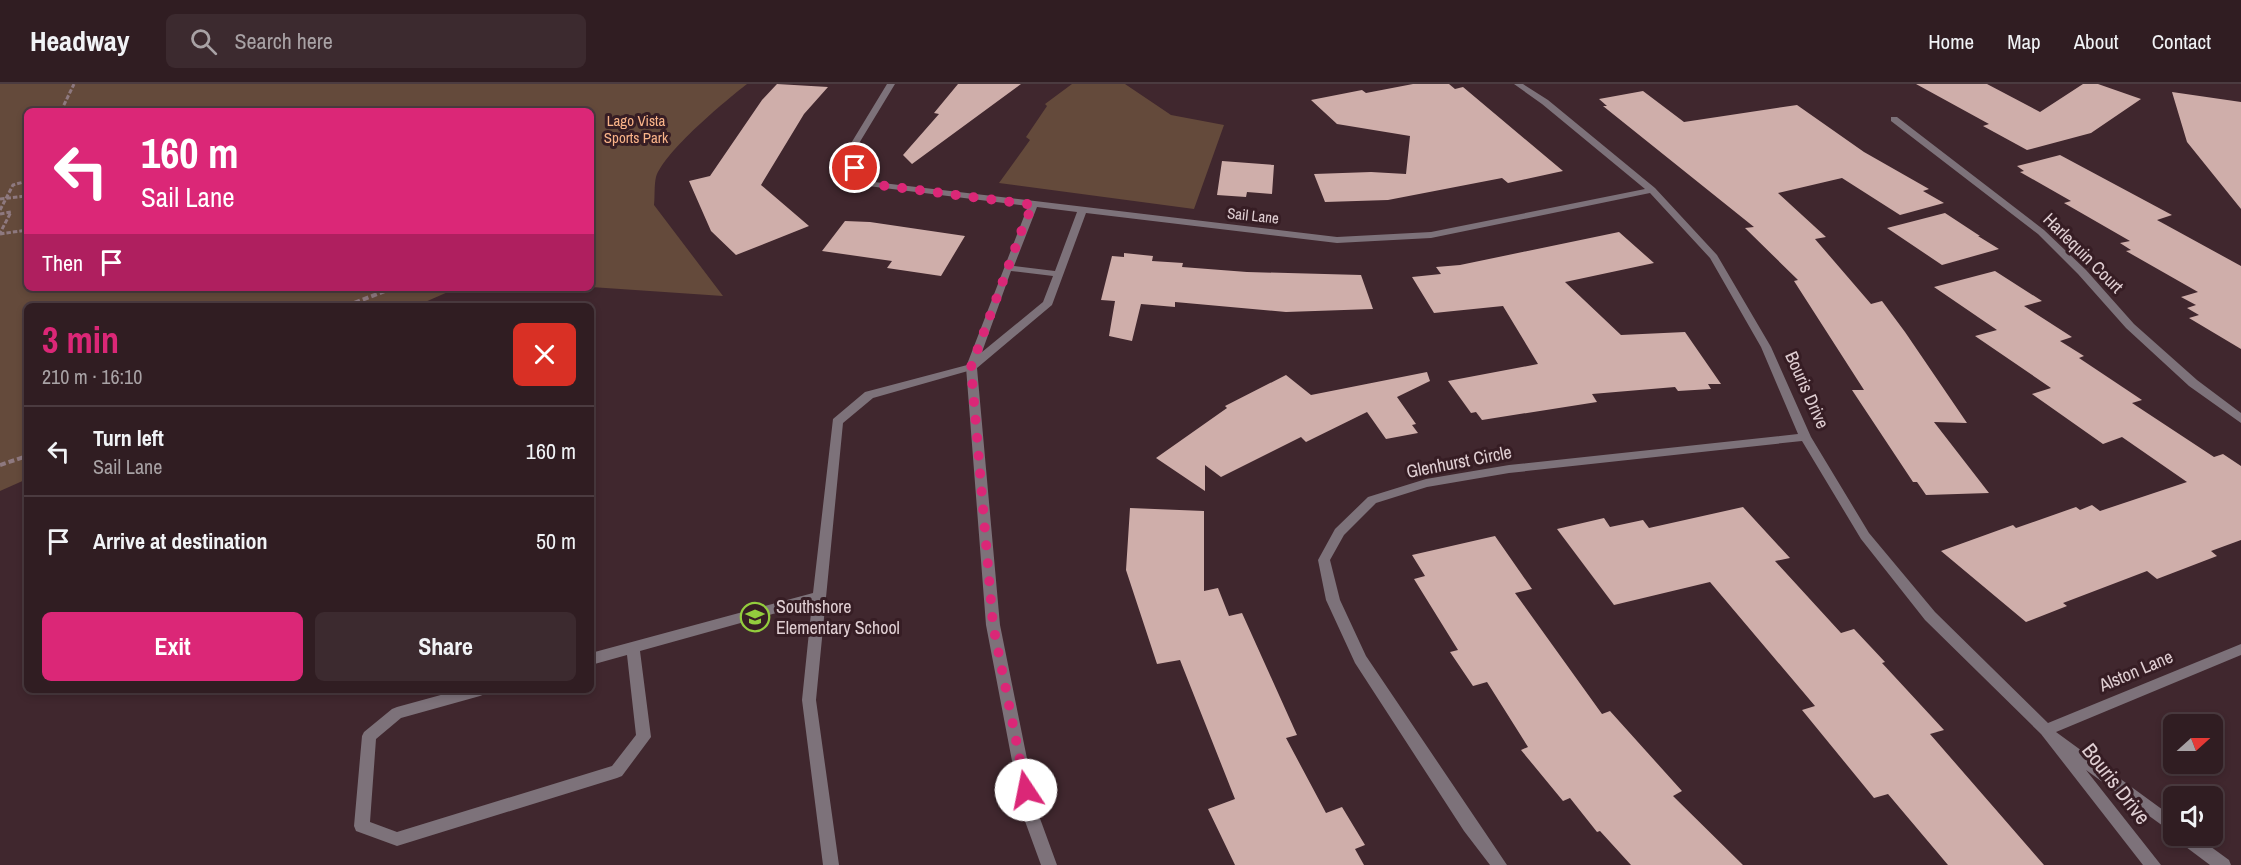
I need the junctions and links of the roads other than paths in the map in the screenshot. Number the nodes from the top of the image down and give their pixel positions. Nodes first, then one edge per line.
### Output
1 (891, 84) edge
2 (1518, 84) edge
3 (1894, 119) dead end
4 (1652, 189) junction
5 (1034, 205) junction
6 (1082, 211) junction
7 (1008, 268) junction
8 (1058, 274) junction
9 (971, 367) junction
10 (2241, 419) edge
11 (1805, 437) junction
12 (819, 596) junction
13 (633, 647) junction
14 (2241, 649) edge
15 (594, 658) edge
16 (469, 693) edge
17 (2046, 730) junction
18 (2163, 819) edge
19 (2197, 846) edge
20 (831, 865) edge
21 (1049, 865) edge
22 (1500, 865) edge
23 (2153, 865) edge
24 (2223, 865) edge

1 - 5 street, Sail Lane
2 - 4 street, Bouris Drive
3 - 10 street, Harlequin Court
4 - 6 street, Sail Lane
4 - 11 street, Bouris Drive
5 - 6 street, Sail Lane
5 - 7 street
6 - 8 street
7 - 8 street
7 - 9 street
8 - 9 street
9 - 12 street
9 - 21 street
11 - 17 street, Bouris Drive
11 - 22 street, Glenhurst Circle
12 - 13 street
12 - 20 street
13 - 15 street
13 - 16 street
14 - 17 street, Alston Lane
17 - 18 street, Bouris Drive
17 - 23 street, Bouris Drive
19 - 24 street

